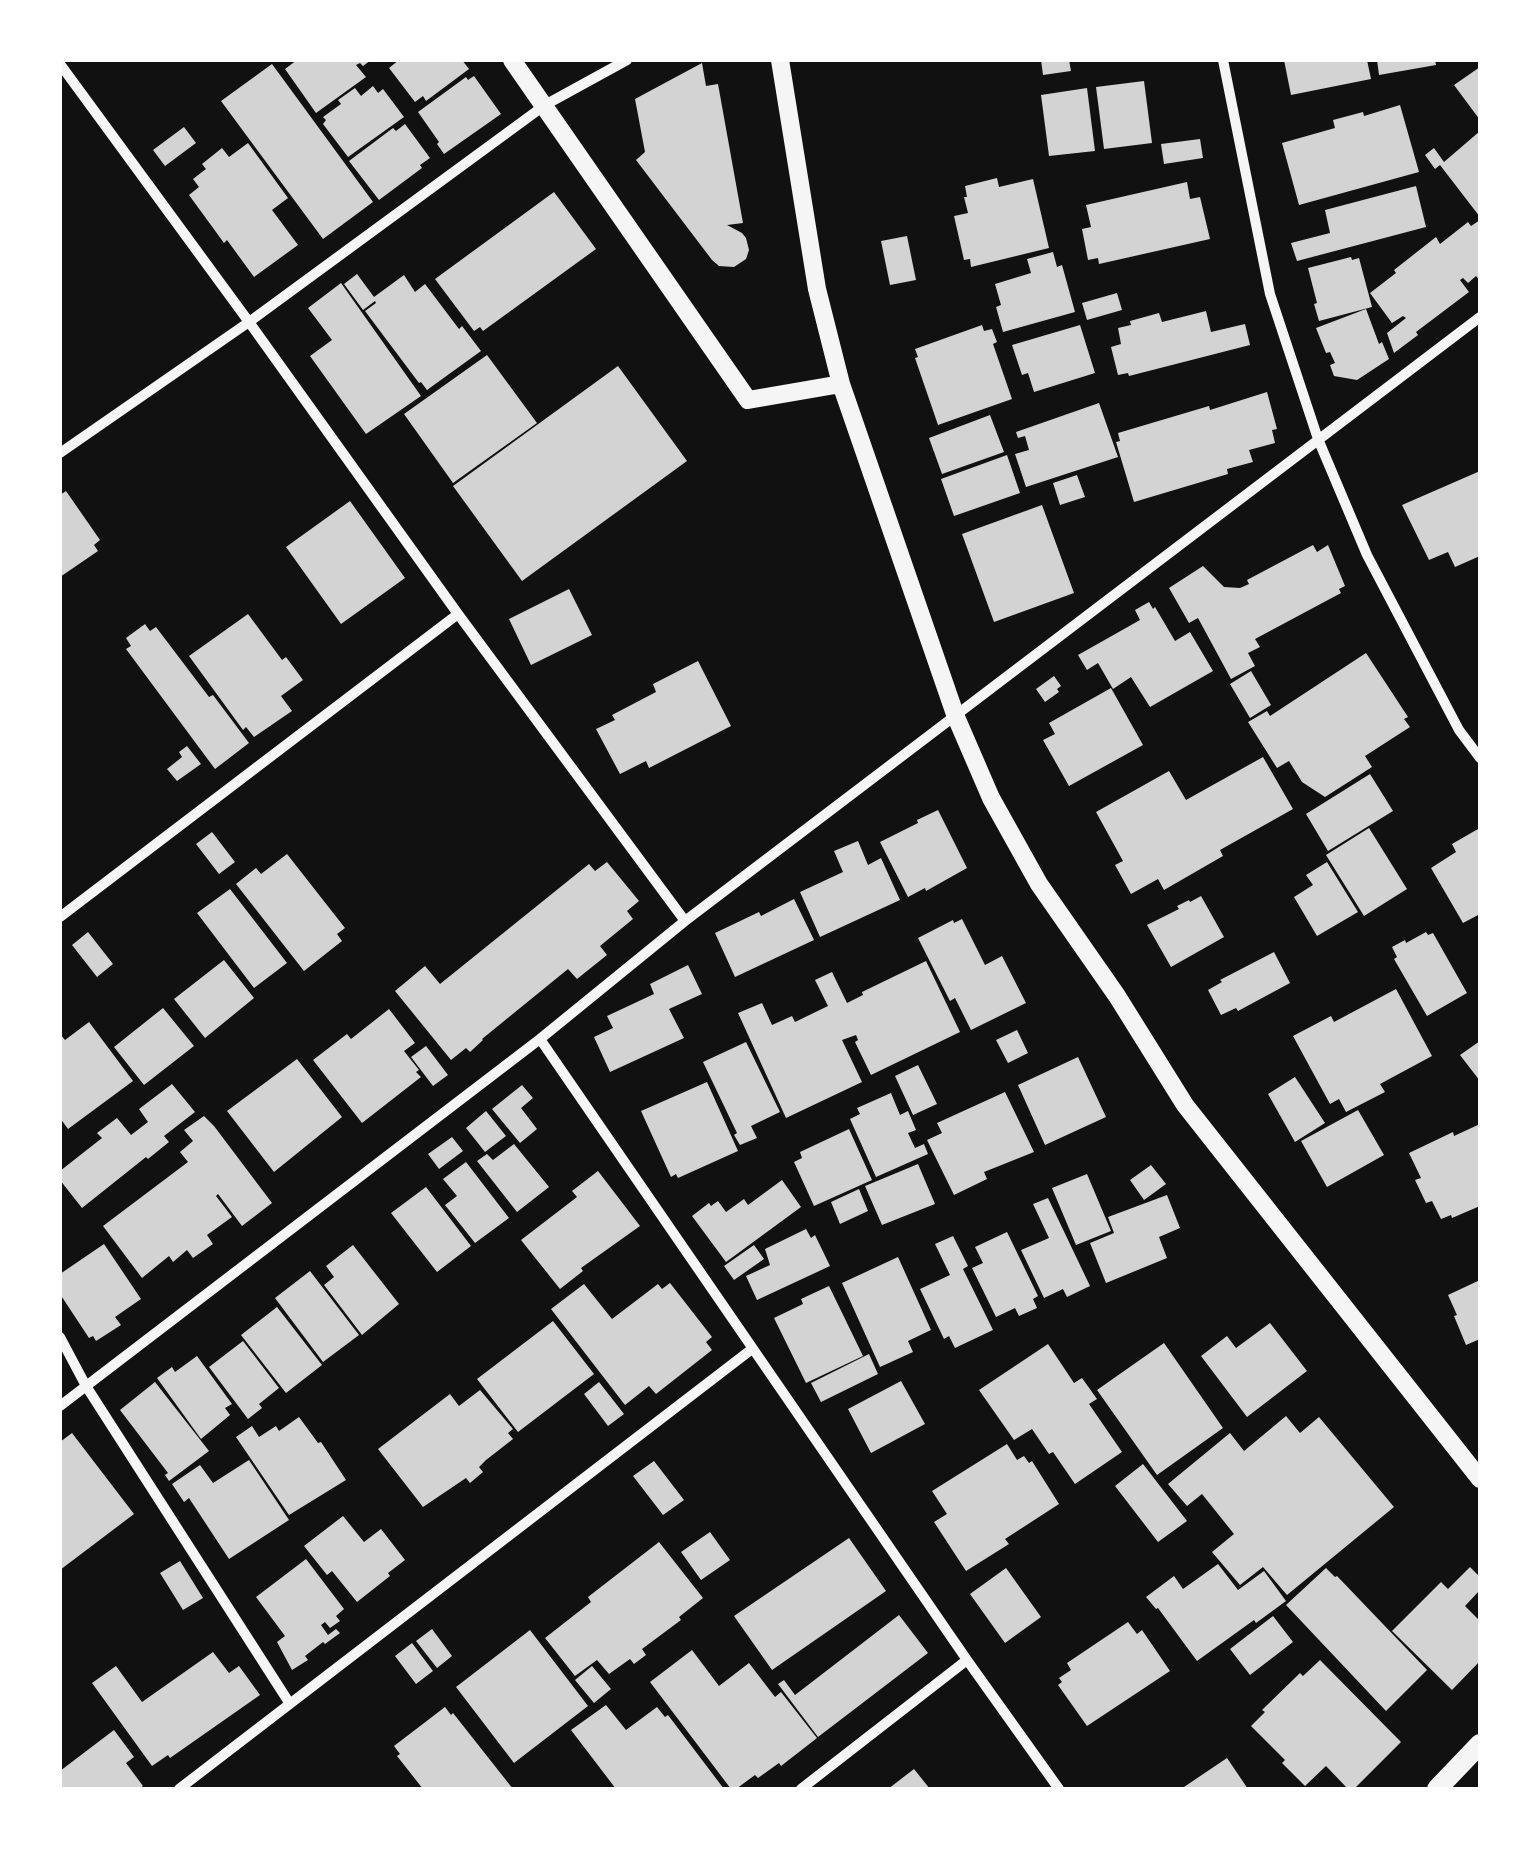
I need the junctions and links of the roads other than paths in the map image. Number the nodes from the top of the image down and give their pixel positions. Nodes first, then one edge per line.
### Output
1 (512, 60) edge
2 (627, 60) edge
3 (780, 60) edge
4 (1223, 60) edge
5 (60, 64) edge
6 (545, 105) junction
7 (1480, 318) edge
8 (249, 322) junction
9 (841, 384) junction
10 (1318, 440) junction
11 (60, 453) edge
12 (458, 614) junction
13 (956, 717) junction
14 (1480, 758) edge
15 (60, 917) edge
16 (686, 921) junction
17 (540, 1040) junction
18 (60, 1337) edge
19 (752, 1348) junction
20 (86, 1386) junction
21 (60, 1406) edge
22 (1480, 1479) edge
23 (967, 1660) junction
24 (290, 1704) junction
25 (1480, 1744) edge
26 (179, 1789) edge
27 (801, 1789) edge
28 (1059, 1789) edge
29 (1437, 1789) edge

1 - 6 street
2 - 6 street
3 - 9 street
4 - 10 street
5 - 8 street
6 - 8 street
6 - 9 street
7 - 10 street
8 - 11 street
8 - 12 street
9 - 13 street
10 - 13 street
10 - 14 street
12 - 15 street
12 - 16 street
13 - 16 street
13 - 22 street
16 - 17 street
17 - 19 street
17 - 20 street
18 - 20 street
19 - 23 street
19 - 24 street
20 - 21 street
20 - 24 street
23 - 27 street
23 - 28 street
24 - 26 street
25 - 29 main road

